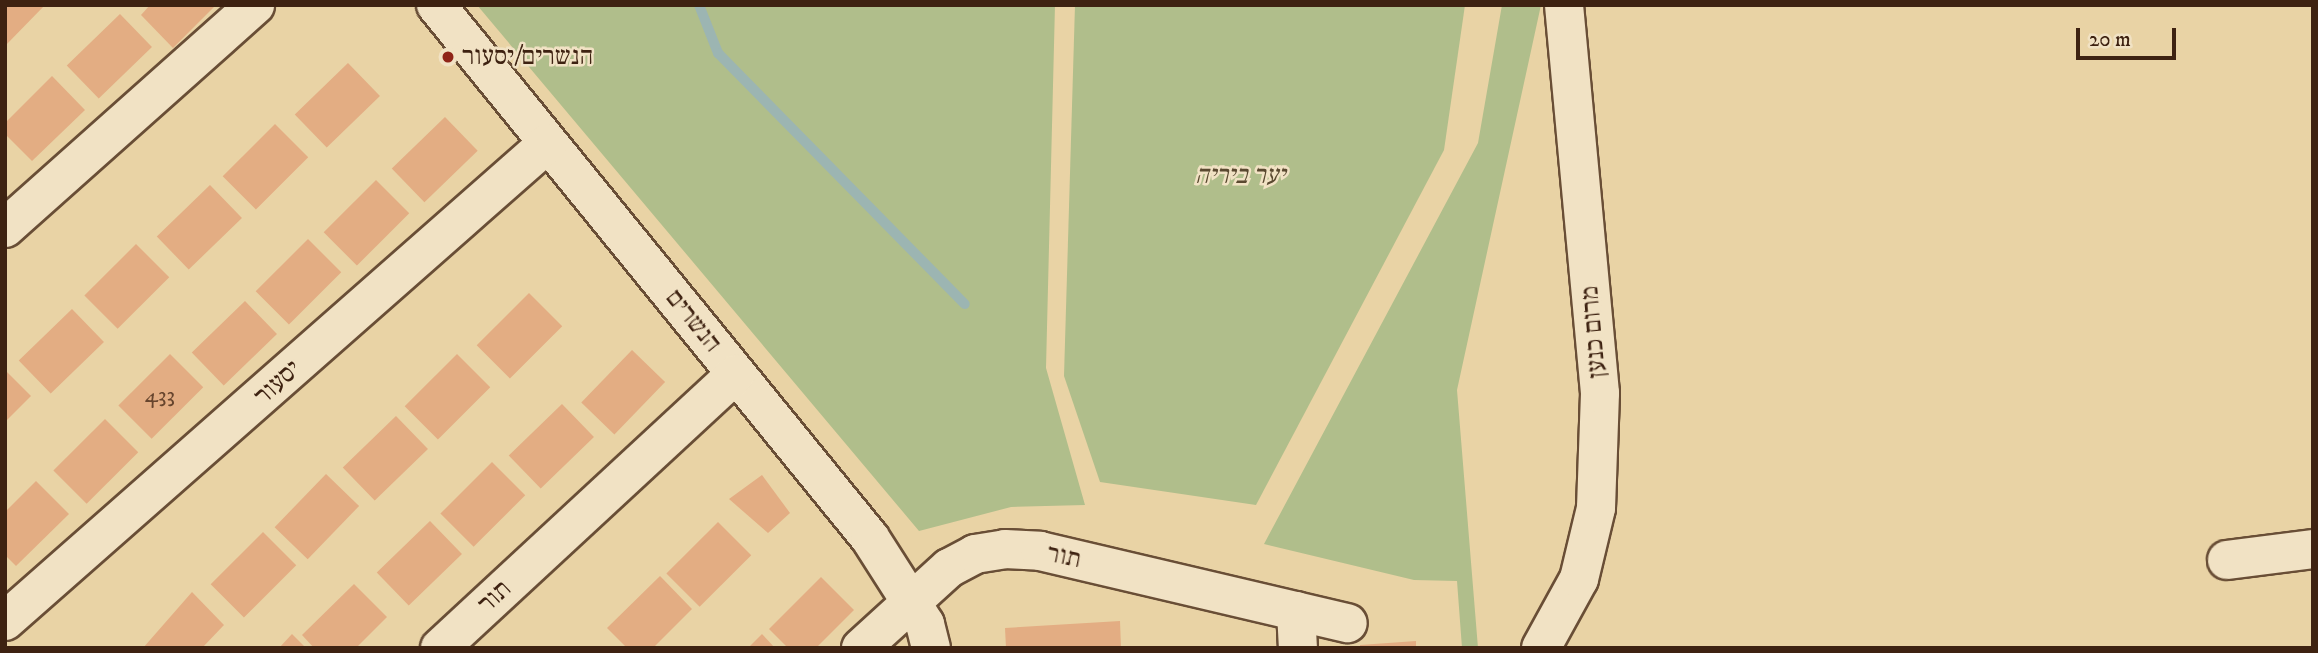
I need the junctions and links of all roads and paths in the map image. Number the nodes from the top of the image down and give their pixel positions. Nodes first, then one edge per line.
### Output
1 (255, 5) edge
2 (436, 5) edge
3 (1564, 5) edge
4 (548, 144) junction
5 (5, 228) edge
6 (736, 374) junction
7 (2313, 549) edge
8 (2227, 560) dead end
9 (911, 600) junction
10 (5, 621) edge
11 (1348, 623) dead end
12 (1297, 629) edge
13 (440, 648) edge
14 (861, 648) edge
15 (931, 648) edge
16 (1541, 648) edge

1 - 5 street
2 - 4 street, הנשרים
3 - 16 street, מרום כנען
4 - 6 street, הנשרים
4 - 10 street, יסעור
6 - 9 street, הנשרים
6 - 13 street, תור
7 - 8 street
9 - 12 street, תור
9 - 14 street, תור
9 - 15 street, הנשרים
11 - 12 street, תור

